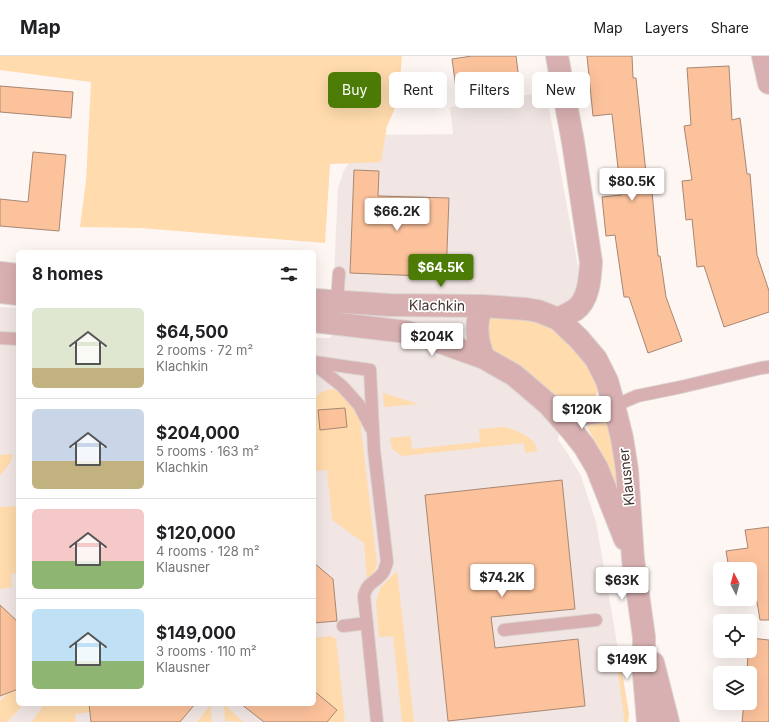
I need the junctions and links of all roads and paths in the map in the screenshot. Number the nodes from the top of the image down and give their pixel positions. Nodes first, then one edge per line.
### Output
1 (556, 56) edge
2 (763, 56) edge
3 (769, 83) edge
4 (0, 273) edge
5 (339, 273) dead end
6 (16, 275) edge
7 (0, 292) edge
8 (16, 294) edge
9 (316, 300) edge
10 (337, 302) junction
11 (483, 306) junction
12 (558, 319) junction
13 (316, 321) edge
14 (0, 338) edge
15 (16, 339) edge
16 (484, 358) junction
17 (316, 363) edge
18 (316, 365) edge
19 (769, 367) edge
20 (548, 404) junction
21 (614, 406) junction
22 (373, 431) junction
23 (633, 559) junction
24 (596, 620) dead end
25 (367, 623) junction
26 (343, 626) dead end
27 (504, 630) dead end
28 (644, 637) junction
29 (377, 722) edge
30 (648, 722) edge
31 (668, 722) edge

1 - 12 street
2 - 3 street
4 - 6 street
5 - 10 lane
7 - 8 street
9 - 10 street, Klachkin
10 - 11 street, Klachkin
11 - 12 street, Klachkin
11 - 16 street
12 - 21 street, Klausner
13 - 16 street, Klachkin
14 - 15 lane
16 - 20 street, Klachkin
17 - 22 lane
18 - 22 lane
19 - 21 lane
20 - 21 street
20 - 23 street, Klausner
21 - 23 street, Klausner
22 - 25 lane
23 - 28 street, Klausner
24 - 27 lane
25 - 26 lane
25 - 29 lane
28 - 30 street, Klausner
28 - 31 street, Klausner

